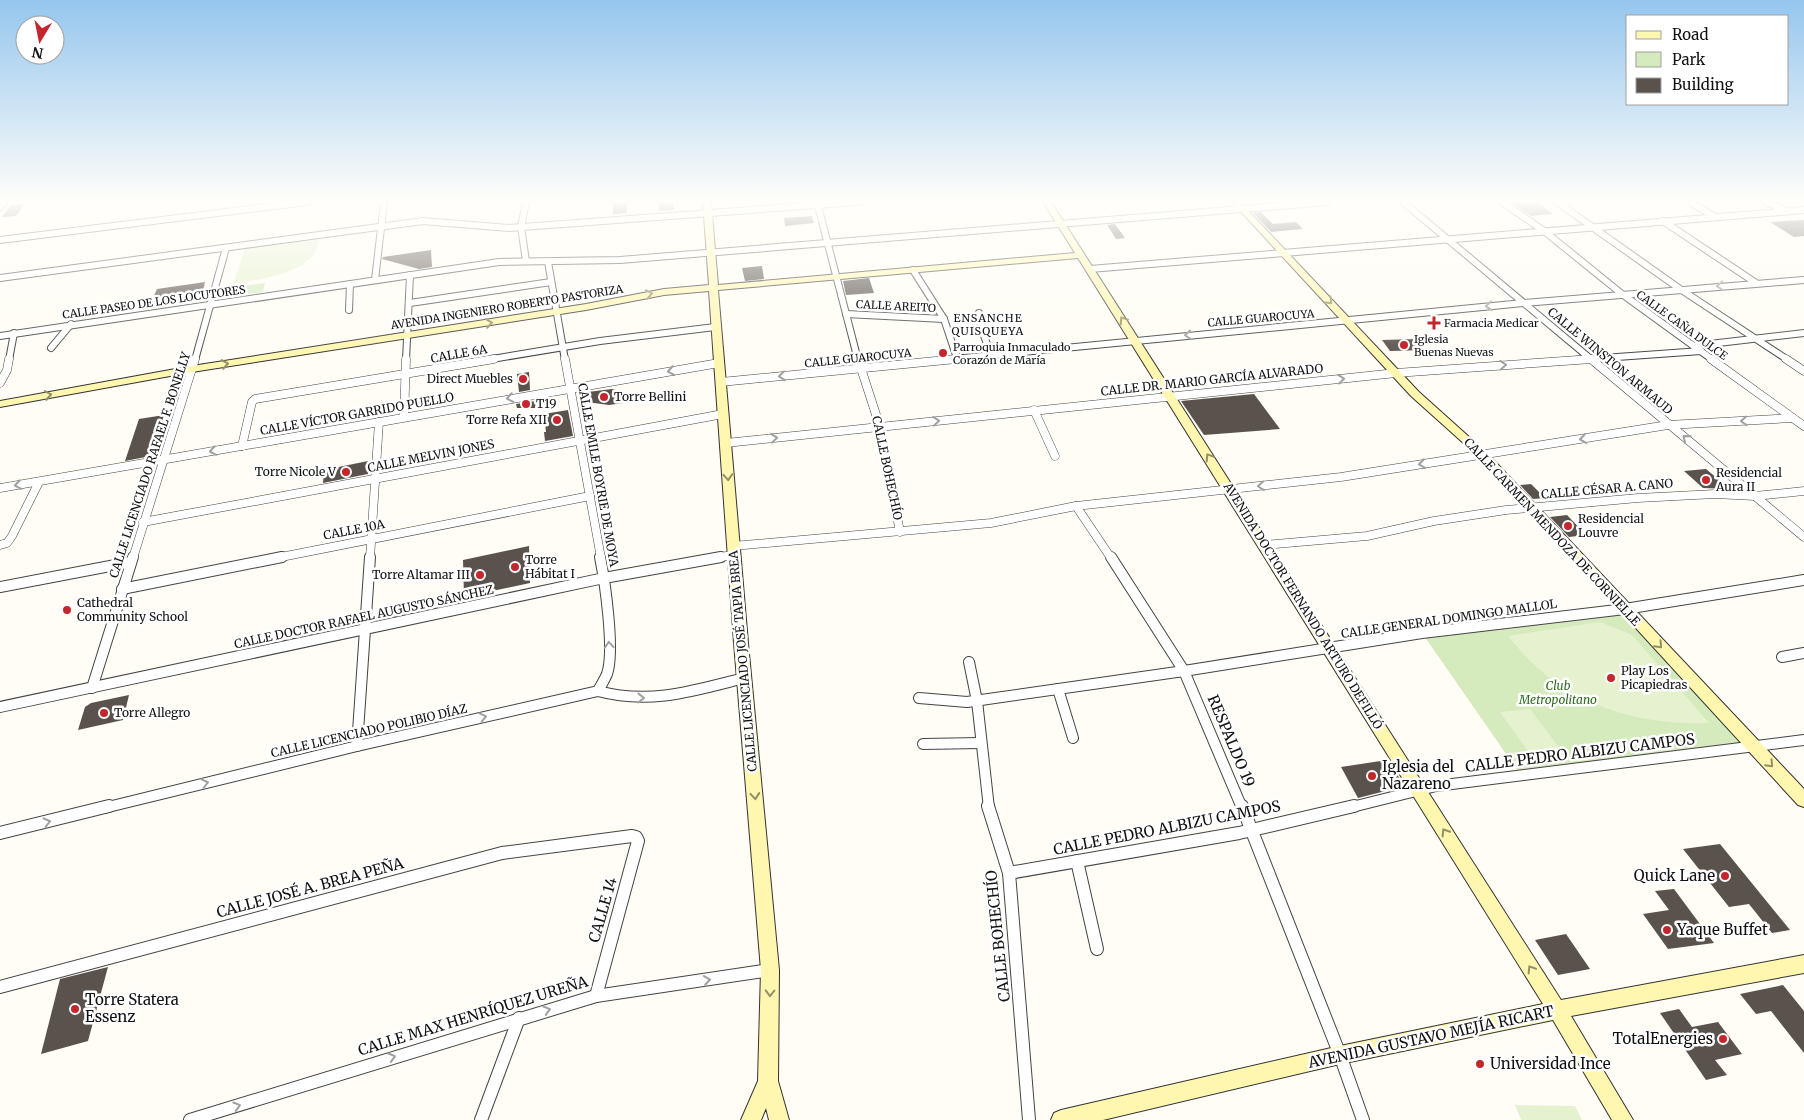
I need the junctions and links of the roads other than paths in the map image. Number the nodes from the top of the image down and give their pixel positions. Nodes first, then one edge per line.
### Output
1 (179, 254) edge
2 (224, 254) edge
3 (377, 254) edge
4 (525, 254) edge
5 (683, 254) edge
6 (712, 254) edge
7 (831, 254) edge
8 (1257, 254) edge
9 (1285, 254) edge
10 (1466, 254) edge
11 (1573, 254) edge
12 (1632, 254) edge
13 (1713, 254) edge
14 (1081, 255) joint
15 (526, 260) junction
16 (548, 262) junction
17 (1090, 269) junction
18 (912, 270) junction
19 (410, 275) junction
20 (835, 276) junction
21 (0, 278) edge
22 (375, 280) junction
23 (1804, 280) edge
24 (551, 282) junction
25 (1756, 283) junction
26 (350, 284) junction
27 (713, 288) junction
28 (1680, 289) junction
29 (1622, 294) junction
30 (410, 303) junction
31 (1523, 303) junction
32 (212, 304) junction
33 (349, 310) dead end
34 (558, 312) junction
35 (979, 313) dead end
36 (846, 314) junction
37 (944, 319) junction
38 (1347, 321) junction
39 (71, 324) junction
40 (716, 327) junction
41 (1804, 333) edge
42 (14, 334) junction
43 (408, 335) junction
44 (0, 336) edge
45 (1756, 338) junction
46 (1135, 340) junction
47 (1693, 346) junction
48 (563, 347) junction
49 (51, 348) dead end
50 (1701, 351) junction
51 (991, 355) junction
52 (957, 358) junction
53 (1590, 359) junction
54 (719, 363) junction
55 (860, 368) junction
56 (192, 370) junction
57 (1804, 371) edge
58 (1396, 373) junction
59 (405, 374) junction
60 (721, 382) junction
61 (0, 383) edge
62 (570, 388) junction
63 (1170, 396) junction
64 (0, 404) edge
65 (1034, 410) junction
66 (723, 414) junction
67 (404, 417) junction
68 (1793, 418) junction
69 (379, 422) junction
70 (1670, 425) junction
71 (1804, 426) edge
72 (880, 427) junction
73 (578, 439) junction
74 (726, 443) junction
75 (242, 446) junction
76 (1483, 455) junction
77 (1055, 456) dead end
78 (163, 460) junction
79 (375, 478) junction
80 (39, 482) junction
81 (0, 488) edge
82 (1229, 488) junction
83 (1804, 491) edge
84 (590, 496) junction
85 (1755, 496) junction
86 (1076, 506) junction
87 (1531, 509) junction
88 (143, 522) junction
89 (900, 532) junction
90 (1804, 537) edge
91 (371, 540) junction
92 (0, 545) edge
93 (1265, 545) junction
94 (733, 550) junction
95 (131, 562) junction
96 (604, 578) junction
97 (1804, 580) edge
98 (0, 587) edge
99 (122, 589) junction
100 (1625, 609) junction
101 (365, 629) junction
102 (1329, 648) junction
103 (1804, 653) edge
104 (1782, 656) dead end
105 (969, 662) dead end
106 (1184, 671) junction
107 (744, 678) junction
108 (92, 688) junction
109 (1058, 689) junction
110 (598, 691) junction
111 (919, 698) dead end
112 (976, 700) junction
113 (1, 710) edge
114 (1074, 738) dead end
115 (1804, 740) edge
116 (981, 743) junction
117 (923, 744) dead end
118 (357, 746) junction
119 (1755, 746) junction
120 (1420, 791) junction
121 (1804, 800) edge
122 (1252, 830) junction
123 (0, 833) edge
124 (632, 836) joint
125 (1077, 861) junction
126 (1009, 873) junction
127 (1098, 949) dead end
128 (1804, 964) edge
129 (770, 970) junction
130 (0, 987) edge
131 (596, 996) junction
132 (1557, 1010) junction
133 (518, 1018) junction
134 (1340, 1055) junction
135 (768, 1082) junction
136 (190, 1120) edge
137 (481, 1120) edge
138 (751, 1120) edge
139 (779, 1120) edge
140 (1029, 1120) edge
141 (1061, 1120) edge
142 (1363, 1120) edge
143 (1623, 1120) edge

1 - 21 street
2 - 32 street, CALLE LICENCIADO RAFAEL F. BONELLY
3 - 22 street
4 - 15 street
5 - 16 street, CALLE PASEO DE LOS LOCUTORES
6 - 27 street, CALLE LICENCIADO JOSÉ TAPIA BREA
7 - 20 street, CALLE BOHECHÍO
8 - 17 street
9 -> 38 street, CALLE CARMEN MENDOZA DE CORNIELLE
10 - 31 street, CALLE WINSTON ARMAUD
11 - 29 street, CALLE CAÑA DULCE
12 - 28 street
13 - 25 street
14 - 17 street, AVENIDA DOCTOR FERNANDO ARTURO DEFILLÓ
14 - 18 street, AVENIDA INGENIERO ROBERTO PASTORIZA
15 - 16 street, CALLE PASEO DE LOS LOCUTORES
15 - 19 street, CALLE PASEO DE LOS LOCUTORES
16 - 24 street, CALLE EMILE BOYRIE DE MOYA
46 -> 17 street, AVENIDA DOCTOR FERNANDO ARTURO DEFILLÓ
18 - 20 street, AVENIDA INGENIERO ROBERTO PASTORIZA
18 - 37 street
19 - 22 street, CALLE PASEO DE LOS LOCUTORES
19 - 30 street
20 - 27 street, AVENIDA INGENIERO ROBERTO PASTORIZA
20 - 36 street, CALLE BOHECHÍO
22 - 26 street, CALLE PASEO DE LOS LOCUTORES
23 - 25 street, CALLE GUAROCUYA
24 - 30 street
24 - 34 street, CALLE EMILE BOYRIE DE MOYA
25 -> 28 street, CALLE GUAROCUYA
26 - 32 street, CALLE PASEO DE LOS LOCUTORES
26 - 33 street
34 -> 27 street, AVENIDA INGENIERO ROBERTO PASTORIZA
27 - 40 street, CALLE LICENCIADO JOSÉ TAPIA BREA
28 - 29 street, CALLE GUAROCUYA
28 - 45 street
29 - 31 street, CALLE GUAROCUYA
29 - 47 street, CALLE CAÑA DULCE
30 - 43 street
31 -> 38 street, CALLE GUAROCUYA
31 - 53 street, CALLE WINSTON ARMAUD
32 - 39 street, CALLE PASEO DE LOS LOCUTORES
32 - 56 street, CALLE LICENCIADO RAFAEL F. BONELLY
43 -> 34 street, AVENIDA INGENIERO ROBERTO PASTORIZA
34 - 48 street, CALLE EMILE BOYRIE DE MOYA
35 - 51 street
36 - 37 street, CALLE AREITO
36 - 55 street, CALLE BOHECHÍO
37 - 52 street
38 -> 46 street, CALLE GUAROCUYA
38 - 58 street, CALLE CARMEN MENDOZA DE CORNIELLE
39 - 42 street, CALLE PASEO DE LOS LOCUTORES
39 - 49 street
40 - 48 street, CALLE 6A
40 - 54 street, CALLE LICENCIADO JOSÉ TAPIA BREA
41 - 45 street
42 - 44 street, CALLE PASEO DE LOS LOCUTORES
42 - 61 street
56 -> 43 street, AVENIDA INGENIERO ROBERTO PASTORIZA
43 - 59 street
45 - 47 street
45 - 57 street
46 - 51 street, CALLE GUAROCUYA
46 - 63 street, AVENIDA DOCTOR FERNANDO ARTURO DEFILLÓ
47 - 50 street, CALLE CAÑA DULCE
48 - 59 street, CALLE 6A
48 - 62 street, CALLE EMILE BOYRIE DE MOYA
50 - 53 street, CALLE DR. MARIO GARCÍA ALVARADO
50 - 68 street, CALLE CAÑA DULCE
51 - 52 street, CALLE GUAROCUYA
52 - 55 street, CALLE GUAROCUYA
58 -> 53 street, CALLE DR. MARIO GARCÍA ALVARADO
53 - 70 street, CALLE WINSTON ARMAUD
54 - 60 street, CALLE LICENCIADO JOSÉ TAPIA BREA
54 -> 62 street, CALLE VÍCTOR GARRIDO PUELLO
55 -> 60 street, CALLE GUAROCUYA
55 - 72 street, CALLE BOHECHÍO
64 -> 56 street, AVENIDA INGENIERO ROBERTO PASTORIZA
56 - 78 street, CALLE LICENCIADO RAFAEL F. BONELLY
63 -> 58 street, CALLE DR. MARIO GARCÍA ALVARADO
58 - 76 street, CALLE CARMEN MENDOZA DE CORNIELLE
59 - 67 street
59 - 75 street, CALLE 6A
60 - 66 street, CALLE LICENCIADO JOSÉ TAPIA BREA
62 -> 67 street, CALLE VÍCTOR GARRIDO PUELLO
62 - 73 street, CALLE EMILE BOYRIE DE MOYA
63 - 65 street, CALLE DR. MARIO GARCÍA ALVARADO
82 -> 63 street, AVENIDA DOCTOR FERNANDO ARTURO DEFILLÓ
72 -> 65 street, CALLE DR. MARIO GARCÍA ALVARADO
65 - 77 street
66 - 73 street, CALLE MELVIN JONES
66 - 74 street, CALLE LICENCIADO JOSÉ TAPIA BREA
67 - 69 street, CALLE VÍCTOR GARRIDO PUELLO
68 -> 70 street, CALLE DOCTOR RAFAEL AUGUSTO SÁNCHEZ
68 - 71 street, CALLE CAÑA DULCE
69 - 75 street, CALLE VÍCTOR GARRIDO PUELLO
69 - 79 street
70 -> 76 street, CALLE DOCTOR RAFAEL AUGUSTO SÁNCHEZ
85 -> 70 street, CALLE WINSTON ARMAUD
74 -> 72 street, CALLE DR. MARIO GARCÍA ALVARADO
72 - 89 street, CALLE BOHECHÍO
73 - 79 street, CALLE MELVIN JONES
73 - 84 street, CALLE EMILE BOYRIE DE MOYA
74 -> 94 street, CALLE LICENCIADO JOSÉ TAPIA BREA
75 -> 78 street, CALLE VÍCTOR GARRIDO PUELLO
76 -> 82 street, CALLE DOCTOR RAFAEL AUGUSTO SÁNCHEZ
76 - 87 street, CALLE CARMEN MENDOZA DE CORNIELLE
78 - 80 street, CALLE VÍCTOR GARRIDO PUELLO
78 - 88 street, CALLE LICENCIADO RAFAEL F. BONELLY
79 - 88 street, CALLE MELVIN JONES
79 - 91 street
80 -> 81 street, CALLE VÍCTOR GARRIDO PUELLO
80 - 92 street
82 - 86 street, CALLE DOCTOR RAFAEL AUGUSTO SÁNCHEZ
82 - 93 street, AVENIDA DOCTOR FERNANDO ARTURO DEFILLÓ
83 - 85 street, CALLE CÉSAR A. CANO
84 - 91 street, CALLE 10A
84 - 96 street, CALLE EMILE BOYRIE DE MOYA
85 - 87 street, CALLE CÉSAR A. CANO
85 - 90 street, CALLE WINSTON ARMAUD
86 - 89 street, CALLE DOCTOR RAFAEL AUGUSTO SÁNCHEZ
86 - 106 street, RESPALDO 19
87 - 93 street, CALLE CÉSAR A. CANO
87 - 100 street, CALLE CARMEN MENDOZA DE CORNIELLE
88 - 95 street, CALLE LICENCIADO RAFAEL F. BONELLY
89 - 94 street, CALLE DOCTOR RAFAEL AUGUSTO SÁNCHEZ
91 - 99 street, CALLE 10A
91 - 101 street
93 - 102 street, AVENIDA DOCTOR FERNANDO ARTURO DEFILLÓ
94 - 96 street, CALLE DOCTOR RAFAEL AUGUSTO SÁNCHEZ
94 - 107 street, CALLE LICENCIADO JOSÉ TAPIA BREA
95 - 98 street
95 - 99 street, CALLE LICENCIADO RAFAEL F. BONELLY
96 - 101 street, CALLE DOCTOR RAFAEL AUGUSTO SÁNCHEZ
110 -> 96 street, CALLE EMILE BOYRIE DE MOYA
97 - 100 street, CALLE GENERAL DOMINGO MALLOL
99 - 108 street, CALLE LICENCIADO RAFAEL F. BONELLY
100 - 102 street, CALLE GENERAL DOMINGO MALLOL
100 -> 119 street, CALLE CARMEN MENDOZA DE CORNIELLE
101 - 108 street, CALLE DOCTOR RAFAEL AUGUSTO SÁNCHEZ
101 - 118 street
102 - 106 street, CALLE GENERAL DOMINGO MALLOL
102 - 120 street, AVENIDA DOCTOR FERNANDO ARTURO DEFILLÓ
103 - 104 street
105 - 112 street, CALLE BOHECHÍO
106 - 109 street, CALLE GENERAL DOMINGO MALLOL
106 - 122 street, RESPALDO 19
110 -> 107 street, CALLE LICENCIADO POLIBIO DÍAZ
107 -> 129 street, CALLE LICENCIADO JOSÉ TAPIA BREA
108 - 113 street, CALLE DOCTOR RAFAEL AUGUSTO SÁNCHEZ
109 - 112 street, CALLE GENERAL DOMINGO MALLOL
109 - 114 street
118 -> 110 street, CALLE LICENCIADO POLIBIO DÍAZ
111 - 112 street, CALLE GENERAL DOMINGO MALLOL
112 - 116 street, CALLE BOHECHÍO
115 - 119 street, CALLE PEDRO ALBIZU CAMPOS
116 - 117 street
116 - 126 street, CALLE BOHECHÍO
123 -> 118 street, CALLE LICENCIADO POLIBIO DÍAZ
119 - 120 street, CALLE PEDRO ALBIZU CAMPOS
119 -> 121 street, CALLE CARMEN MENDOZA DE CORNIELLE
120 - 122 street, CALLE PEDRO ALBIZU CAMPOS
132 -> 120 street, AVENIDA DOCTOR FERNANDO ARTURO DEFILLÓ
122 - 125 street, CALLE PEDRO ALBIZU CAMPOS
122 - 134 street, RESPALDO 19
124 - 130 street, CALLE JOSÉ A. BREA PEÑA
124 - 131 street, CALLE 14
125 - 126 street, CALLE PEDRO ALBIZU CAMPOS
125 - 127 street
126 - 140 street, CALLE BOHECHÍO
128 - 132 street, AVENIDA GUSTAVO MEJÍA RICART
131 -> 129 street, CALLE MAX HENRÍQUEZ UREÑA
129 -> 135 street, CALLE LICENCIADO JOSÉ TAPIA BREA
133 -> 131 street, CALLE MAX HENRÍQUEZ UREÑA
132 - 134 street, AVENIDA GUSTAVO MEJÍA RICART
132 - 143 street, AVENIDA DOCTOR FERNANDO ARTURO DEFILLÓ
136 -> 133 street, CALLE MAX HENRÍQUEZ UREÑA
133 - 137 street
134 - 141 street, AVENIDA GUSTAVO MEJÍA RICART
134 - 142 street, RESPALDO 19
135 - 138 street
135 - 139 street, CALLE LICENCIADO JOSÉ TAPIA BREA

